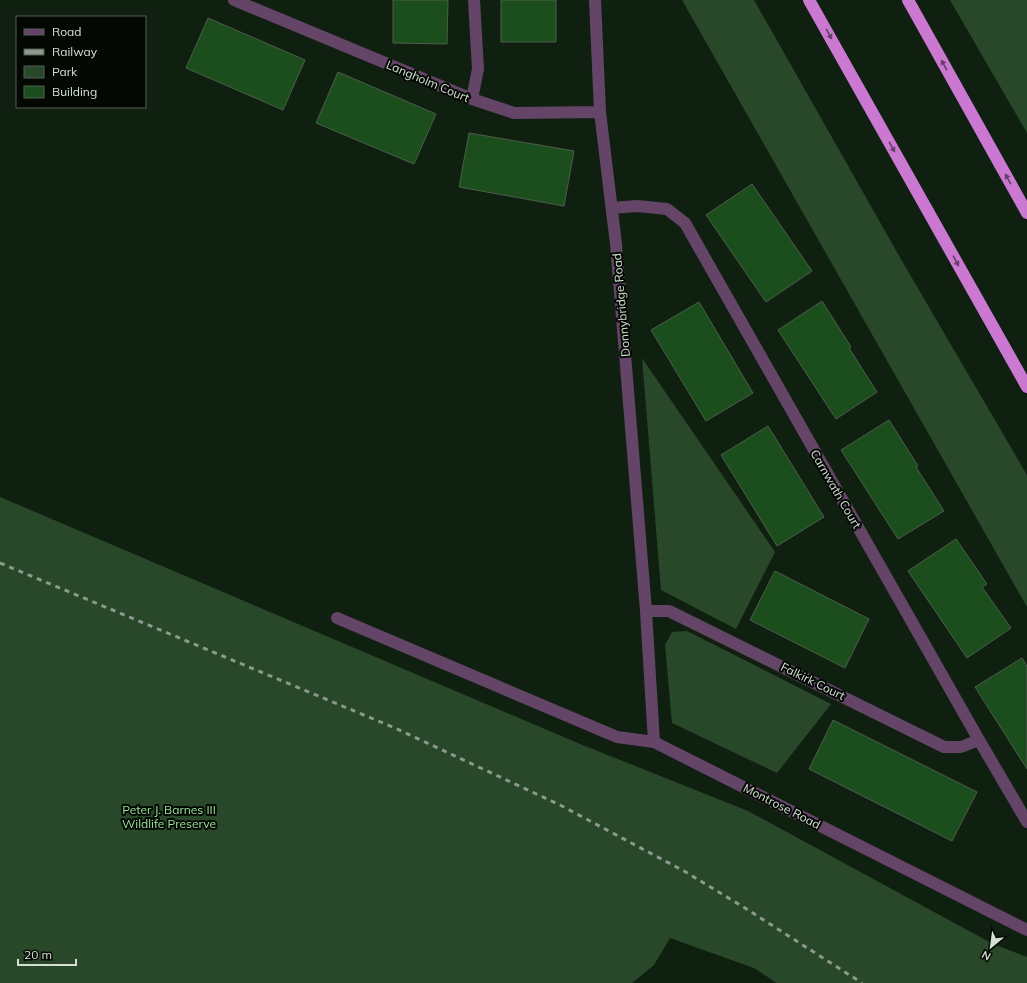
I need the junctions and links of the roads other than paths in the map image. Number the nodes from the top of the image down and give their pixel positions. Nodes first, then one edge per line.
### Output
1 (234, 0) edge
2 (474, 0) edge
3 (596, 0) edge
4 (809, 0) edge
5 (908, 0) edge
6 (265, 6) edge
7 (472, 99) junction
8 (600, 112) junction
9 (612, 208) junction
10 (1027, 213) edge
11 (1027, 387) edge
12 (646, 611) junction
13 (337, 618) dead end
14 (979, 740) junction
15 (654, 742) junction
16 (1027, 822) edge
17 (1027, 930) edge

1 - 6 street, Langholm Court
2 - 7 street
3 - 8 street, Donnybridge Road
4 -> 11 highway
10 -> 5 highway
6 - 7 street, Langholm Court
7 - 8 street, Langholm Court
8 - 9 street, Donnybridge Road
9 - 12 street, Donnybridge Road
9 - 14 street, Carnwath Court
12 - 14 street, Falkirk Court
12 - 15 street
13 - 15 street, Montrose Road
14 - 16 street, Carnwath Court
15 - 17 street, Montrose Road

